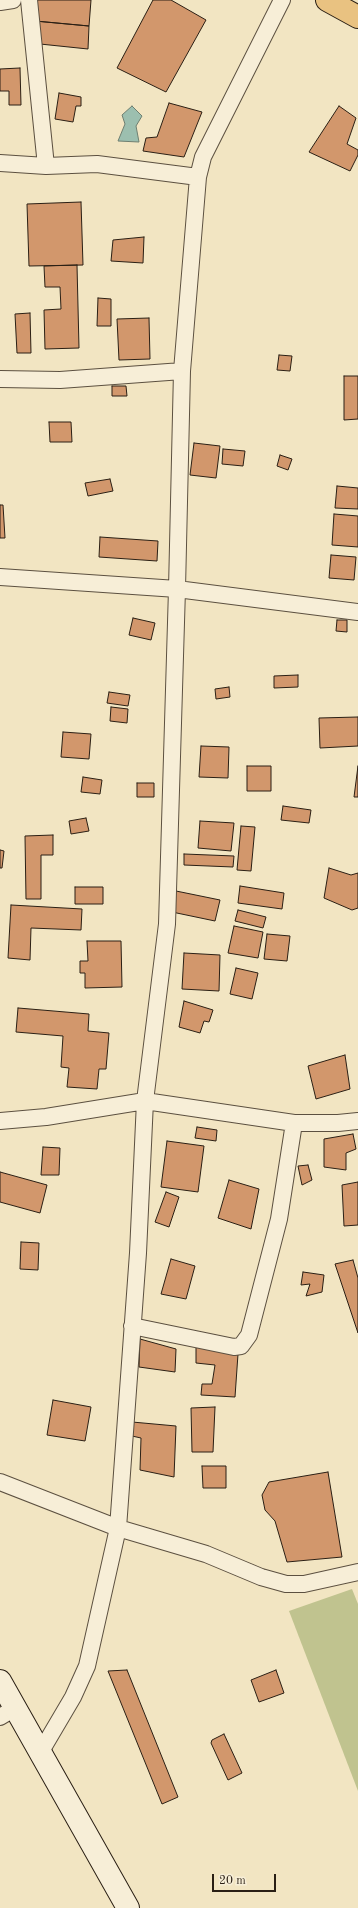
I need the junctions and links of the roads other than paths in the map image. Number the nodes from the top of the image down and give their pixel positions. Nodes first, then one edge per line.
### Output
1 (13, 0) edge
2 (28, 0) edge
3 (282, 0) edge
4 (327, 0) edge
5 (0, 2) edge
6 (356, 11) edge
7 (0, 163) edge
8 (46, 166) junction
9 (198, 177) junction
10 (182, 370) junction
11 (0, 379) edge
12 (0, 577) edge
13 (177, 589) junction
14 (358, 612) edge
15 (145, 1101) junction
16 (0, 1121) edge
17 (358, 1121) edge
18 (294, 1123) junction
19 (132, 1326) junction
20 (0, 1482) edge
21 (118, 1528) junction
22 (358, 1572) edge
23 (0, 1681) edge
24 (7, 1712) edge
25 (40, 1753) junction
26 (128, 1908) edge

1 - 5 street
2 - 8 street
3 - 9 street
4 - 6 highway
7 - 8 street
8 - 9 street
9 - 10 street
10 - 11 street
10 - 13 street
12 - 13 street
13 - 14 street
13 - 15 street
15 - 16 street
15 - 18 street
15 - 19 street
17 - 18 street
18 - 19 street
19 - 21 street
20 - 21 street
21 - 22 street
21 - 25 street
23 - 24 main road
24 - 25 main road
25 - 26 main road

